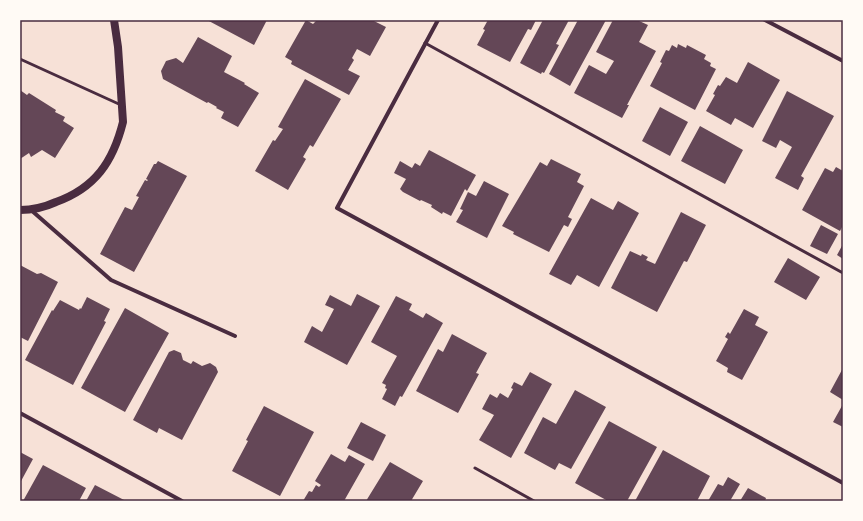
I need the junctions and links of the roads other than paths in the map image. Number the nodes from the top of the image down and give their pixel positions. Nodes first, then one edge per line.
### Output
1 (114, 20) edge
2 (438, 20) edge
3 (765, 20) edge
4 (425, 43) junction
5 (20, 59) edge
6 (843, 61) edge
7 (122, 106) junction
8 (20, 210) edge
9 (31, 210) junction
10 (843, 273) edge
11 (235, 336) dead end
12 (20, 412) edge
13 (475, 468) dead end
14 (843, 483) edge
15 (182, 501) edge
16 (534, 501) edge

1 - 7 main road
2 - 4 street
3 - 6 street
4 - 10 lane
4 - 14 street
5 - 7 lane
7 - 9 main road
8 - 9 main road
9 - 11 street
12 - 15 street
13 - 16 lane

